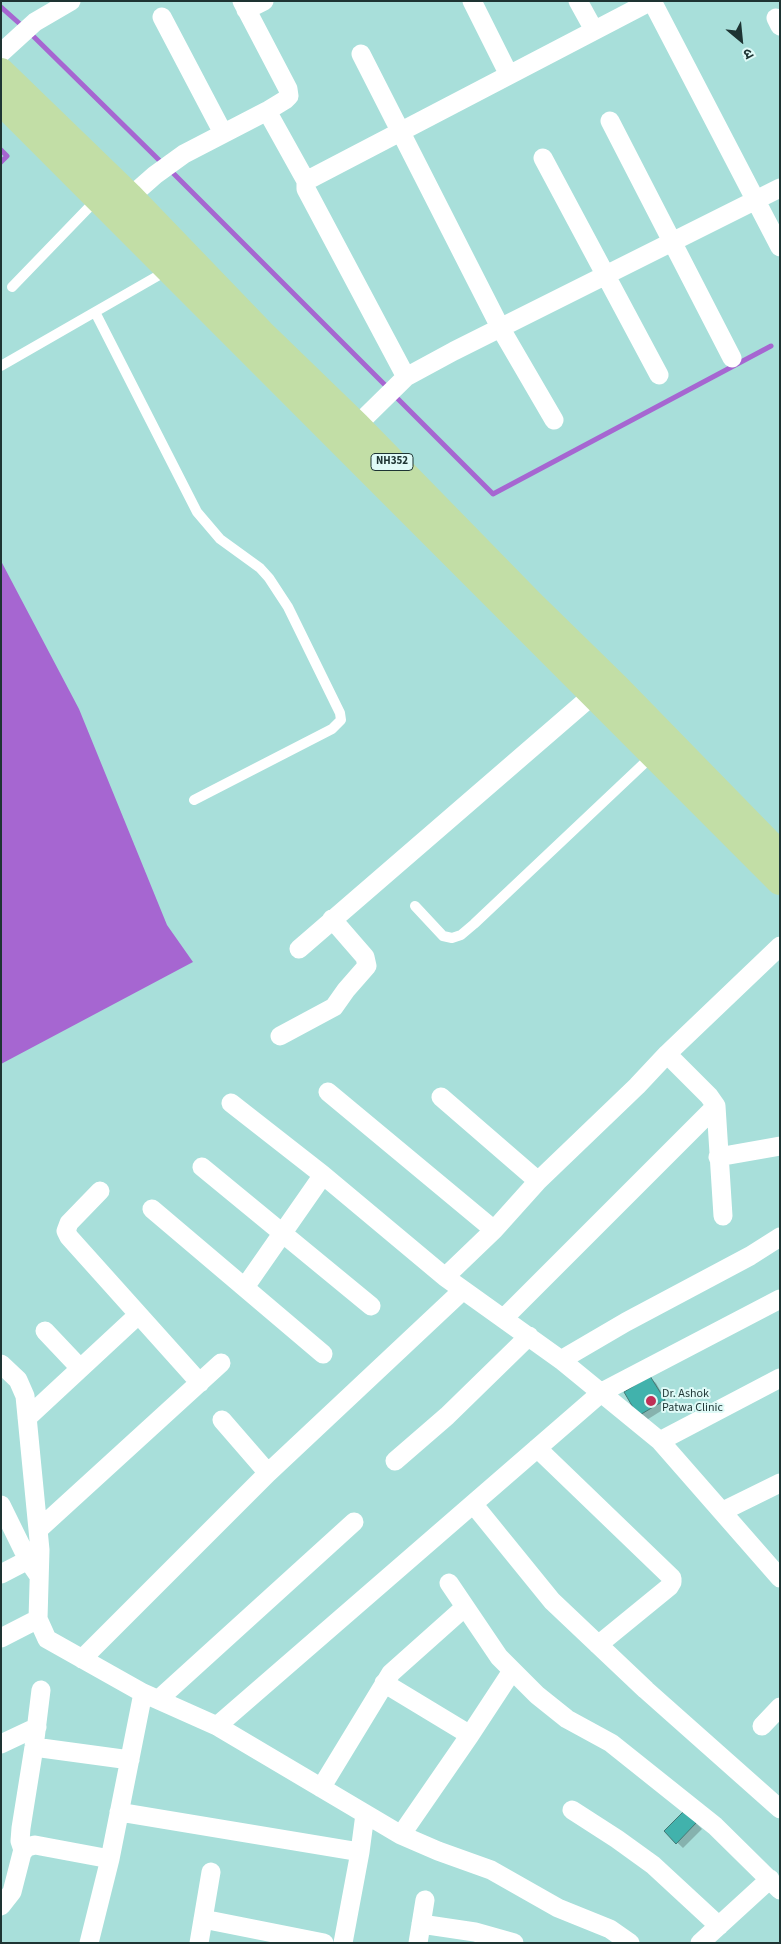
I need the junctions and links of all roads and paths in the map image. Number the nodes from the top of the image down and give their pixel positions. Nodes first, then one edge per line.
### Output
1 (71, 1) edge
2 (264, 1) edge
3 (472, 1) edge
4 (578, 1) edge
5 (651, 1) edge
6 (244, 6) edge
7 (162, 17) dead end
8 (594, 30) junction
9 (1, 53) edge
10 (361, 54) dead end
11 (1, 72) edge
12 (509, 75) junction
13 (1, 100) edge
14 (267, 111) junction
15 (610, 121) dead end
16 (402, 132) junction
17 (223, 134) junction
18 (544, 158) dead end
19 (306, 181) junction
20 (780, 188) edge
21 (756, 200) junction
22 (114, 203) junction
23 (673, 242) junction
24 (780, 247) edge
25 (169, 269) junction
26 (605, 276) junction
27 (12, 288) dead end
28 (95, 312) junction
29 (501, 329) junction
30 (732, 358) dead end
31 (1, 366) edge
32 (659, 375) dead end
33 (406, 377) junction
34 (554, 420) dead end
35 (349, 434) junction
36 (605, 696) junction
37 (653, 754) junction
38 (194, 800) dead end
39 (779, 852) edge
40 (780, 881) edge
41 (415, 906) dead end
42 (332, 919) junction
43 (780, 946) edge
44 (299, 948) dead end
45 (280, 1036) dead end
46 (667, 1054) junction
47 (328, 1092) dead end
48 (441, 1097) dead end
49 (231, 1103) dead end
50 (716, 1106) junction
51 (780, 1146) edge
52 (718, 1157) junction
53 (202, 1167) dead end
54 (323, 1175) junction
55 (538, 1181) junction
56 (100, 1191) dead end
57 (152, 1209) dead end
58 (723, 1216) dead end
59 (494, 1230) junction
60 (282, 1235) junction
61 (780, 1237) edge
62 (445, 1277) junction
63 (245, 1288) junction
64 (463, 1290) junction
65 (780, 1300) edge
66 (371, 1306) dead end
67 (138, 1314) junction
68 (504, 1318) junction
69 (44, 1331) dead end
70 (529, 1336) junction
71 (323, 1354) dead end
72 (561, 1360) junction
73 (221, 1363) dead end
74 (1, 1364) edge
75 (80, 1368) junction
76 (780, 1378) edge
77 (200, 1383) junction
78 (602, 1392) junction
79 (27, 1418) junction
80 (222, 1420) dead end
81 (660, 1441) junction
82 (538, 1448) junction
83 (395, 1461) dead end
84 (268, 1473) junction
85 (780, 1483) edge
86 (1, 1505) edge
87 (474, 1505) junction
88 (723, 1511) junction
89 (354, 1522) dead end
90 (38, 1530) junction
91 (28, 1560) junction
92 (1, 1574) edge
93 (39, 1576) junction
94 (780, 1578) edge
95 (449, 1583) dead end
96 (466, 1607) junction
97 (38, 1619) junction
98 (1, 1638) edge
99 (598, 1645) junction
100 (82, 1659) junction
101 (512, 1671) junction
102 (384, 1683) junction
103 (41, 1690) dead end
104 (151, 1696) junction
105 (780, 1707) edge
106 (216, 1726) junction
107 (762, 1726) dead end
108 (36, 1727) junction
109 (470, 1735) junction
110 (1, 1744) edge
111 (34, 1747) junction
112 (130, 1760) junction
113 (321, 1788) junction
114 (780, 1809) edge
115 (572, 1810) dead end
116 (120, 1812) junction
117 (365, 1814) junction
118 (401, 1835) junction
119 (23, 1850) junction
120 (360, 1852) junction
121 (110, 1859) junction
122 (211, 1872) dead end
123 (775, 1884) edge
124 (425, 1900) dead end
125 (1, 1906) edge
126 (203, 1919) junction
127 (421, 1924) junction
128 (719, 1926) junction
129 (608, 1936) edge
130 (267, 1937) edge
131 (474, 1938) edge
132 (89, 1943) edge
133 (199, 1943) edge
134 (324, 1943) edge
135 (343, 1943) edge
136 (418, 1943) edge
137 (514, 1943) edge
138 (630, 1943) edge
139 (700, 1943) edge

1 - 9 street
2 - 6 street
3 - 12 street
4 - 8 street
5 - 8 street
5 - 21 street
6 - 14 street
7 - 17 street
8 - 12 street
10 - 16 street
11 - 22 highway, NH352
12 - 16 street
13 - 22 highway, NH352
14 - 17 street
14 - 19 street
15 - 23 street
16 - 19 street
16 - 29 street
17 - 22 street
18 - 26 street
19 - 33 street
20 - 21 street
21 - 23 street
21 - 24 street
22 - 25 highway, NH352
22 - 27 lane
22 - 35 highway, NH352
23 - 26 street
23 - 30 street
25 - 28 lane
25 - 35 highway, NH352
26 - 29 street
26 - 32 street
28 - 31 lane
28 - 38 lane
29 - 33 street
29 - 34 street
33 - 35 street
35 - 36 highway, NH352
36 - 37 highway, NH352
36 - 39 highway, NH352
36 - 42 street
37 - 40 highway, NH352
37 - 41 lane
42 - 44 street
42 - 45 street
43 - 46 street
46 - 50 street
46 - 55 street
47 - 59 street
48 - 55 street
49 - 54 street
50 - 52 street
50 - 68 street
51 - 52 street
52 - 58 street
53 - 60 street
54 - 60 street
54 - 62 street
55 - 59 street
56 - 67 street
57 - 63 street
59 - 62 street
60 - 63 street
60 - 66 street
61 - 72 street
62 - 64 street
63 - 71 street
64 - 68 street
64 - 84 street
65 - 78 street
67 - 75 street
67 - 77 street
68 - 70 street
69 - 75 street
70 - 72 street
70 - 83 street
72 - 78 street
73 - 77 street
74 - 79 street
75 - 79 street
76 - 81 street
77 - 90 street
78 - 81 street
78 - 82 street
79 - 90 street
80 - 84 street
81 - 88 street
82 - 87 street
82 - 99 street
84 - 100 street
85 - 88 street
86 - 91 street
87 - 99 street
87 - 106 street
88 - 94 street
89 - 104 street
90 - 93 street
91 - 92 street
91 - 93 street
93 - 97 street
95 - 96 street
96 - 101 street
96 - 102 street
97 - 98 street
97 - 100 street
99 - 114 street
100 - 104 street
101 - 109 street
101 - 123 street
102 - 109 street
102 - 113 street
103 - 108 street
104 - 106 street
104 - 112 street
105 - 107 street
106 - 113 street
108 - 110 street
108 - 111 street
109 - 118 street
111 - 112 street
111 - 119 street
112 - 116 street
113 - 117 street
115 - 128 street
116 - 120 street
116 - 121 street
117 - 118 street
117 - 120 street
118 - 129 street
119 - 121 street
119 - 125 street
120 - 135 street
121 - 132 street
122 - 126 street
123 - 128 street
124 - 127 street
126 - 130 street
126 - 133 street
127 - 131 street
127 - 136 street
128 - 139 street
129 - 138 street
130 - 134 street
131 - 137 street

